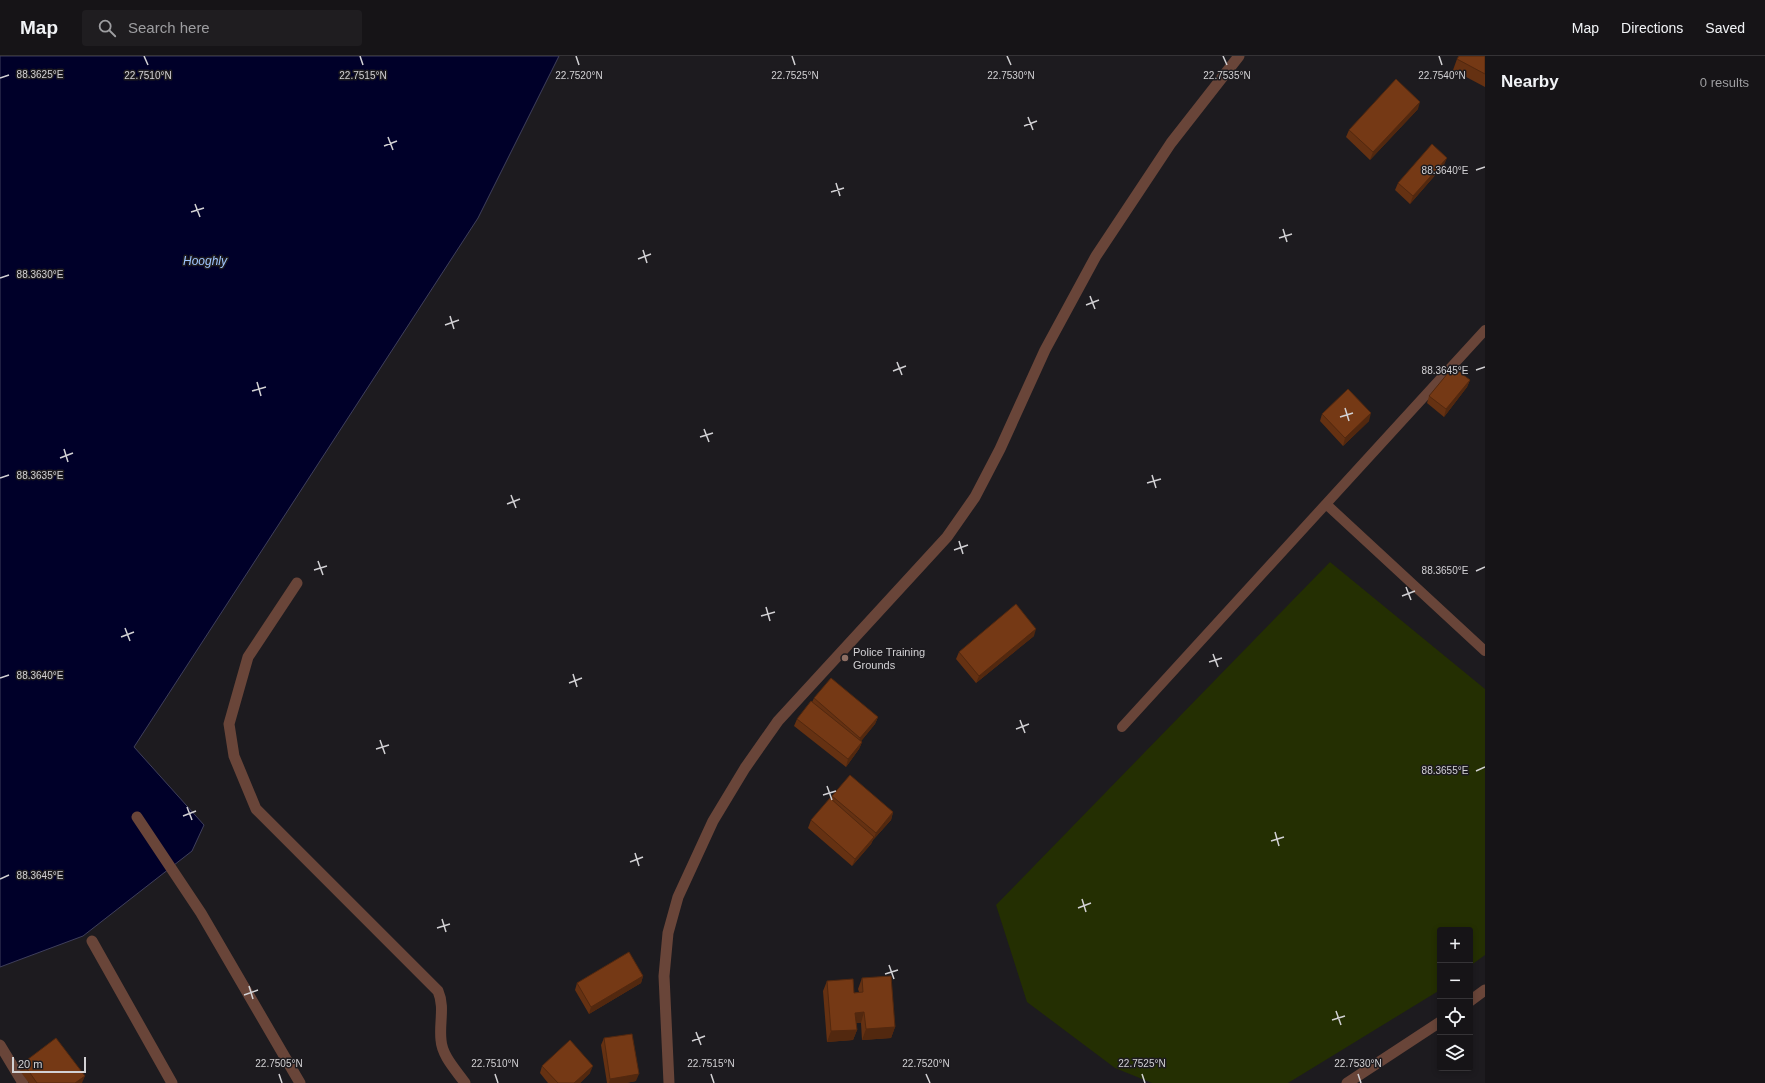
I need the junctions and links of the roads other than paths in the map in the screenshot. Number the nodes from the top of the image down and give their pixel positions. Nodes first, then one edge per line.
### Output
1 (1235, 57) edge
2 (1485, 330) edge
3 (1326, 504) junction
4 (297, 583) dead end
5 (1485, 651) edge
6 (1122, 727) dead end
7 (137, 817) dead end
8 (92, 941) dead end
9 (1485, 990) edge
10 (1473, 999) edge
11 (1437, 1024) edge
12 (0, 1045) edge
13 (23, 1083) edge
14 (172, 1083) edge
15 (300, 1083) edge
16 (465, 1083) edge
17 (669, 1083) edge
18 (1347, 1083) edge

1 - 17 street
2 - 3 lane
3 - 5 lane
3 - 6 lane
4 - 16 street
7 - 15 street
8 - 14 street
9 - 10 street
11 - 18 street
12 - 13 street

